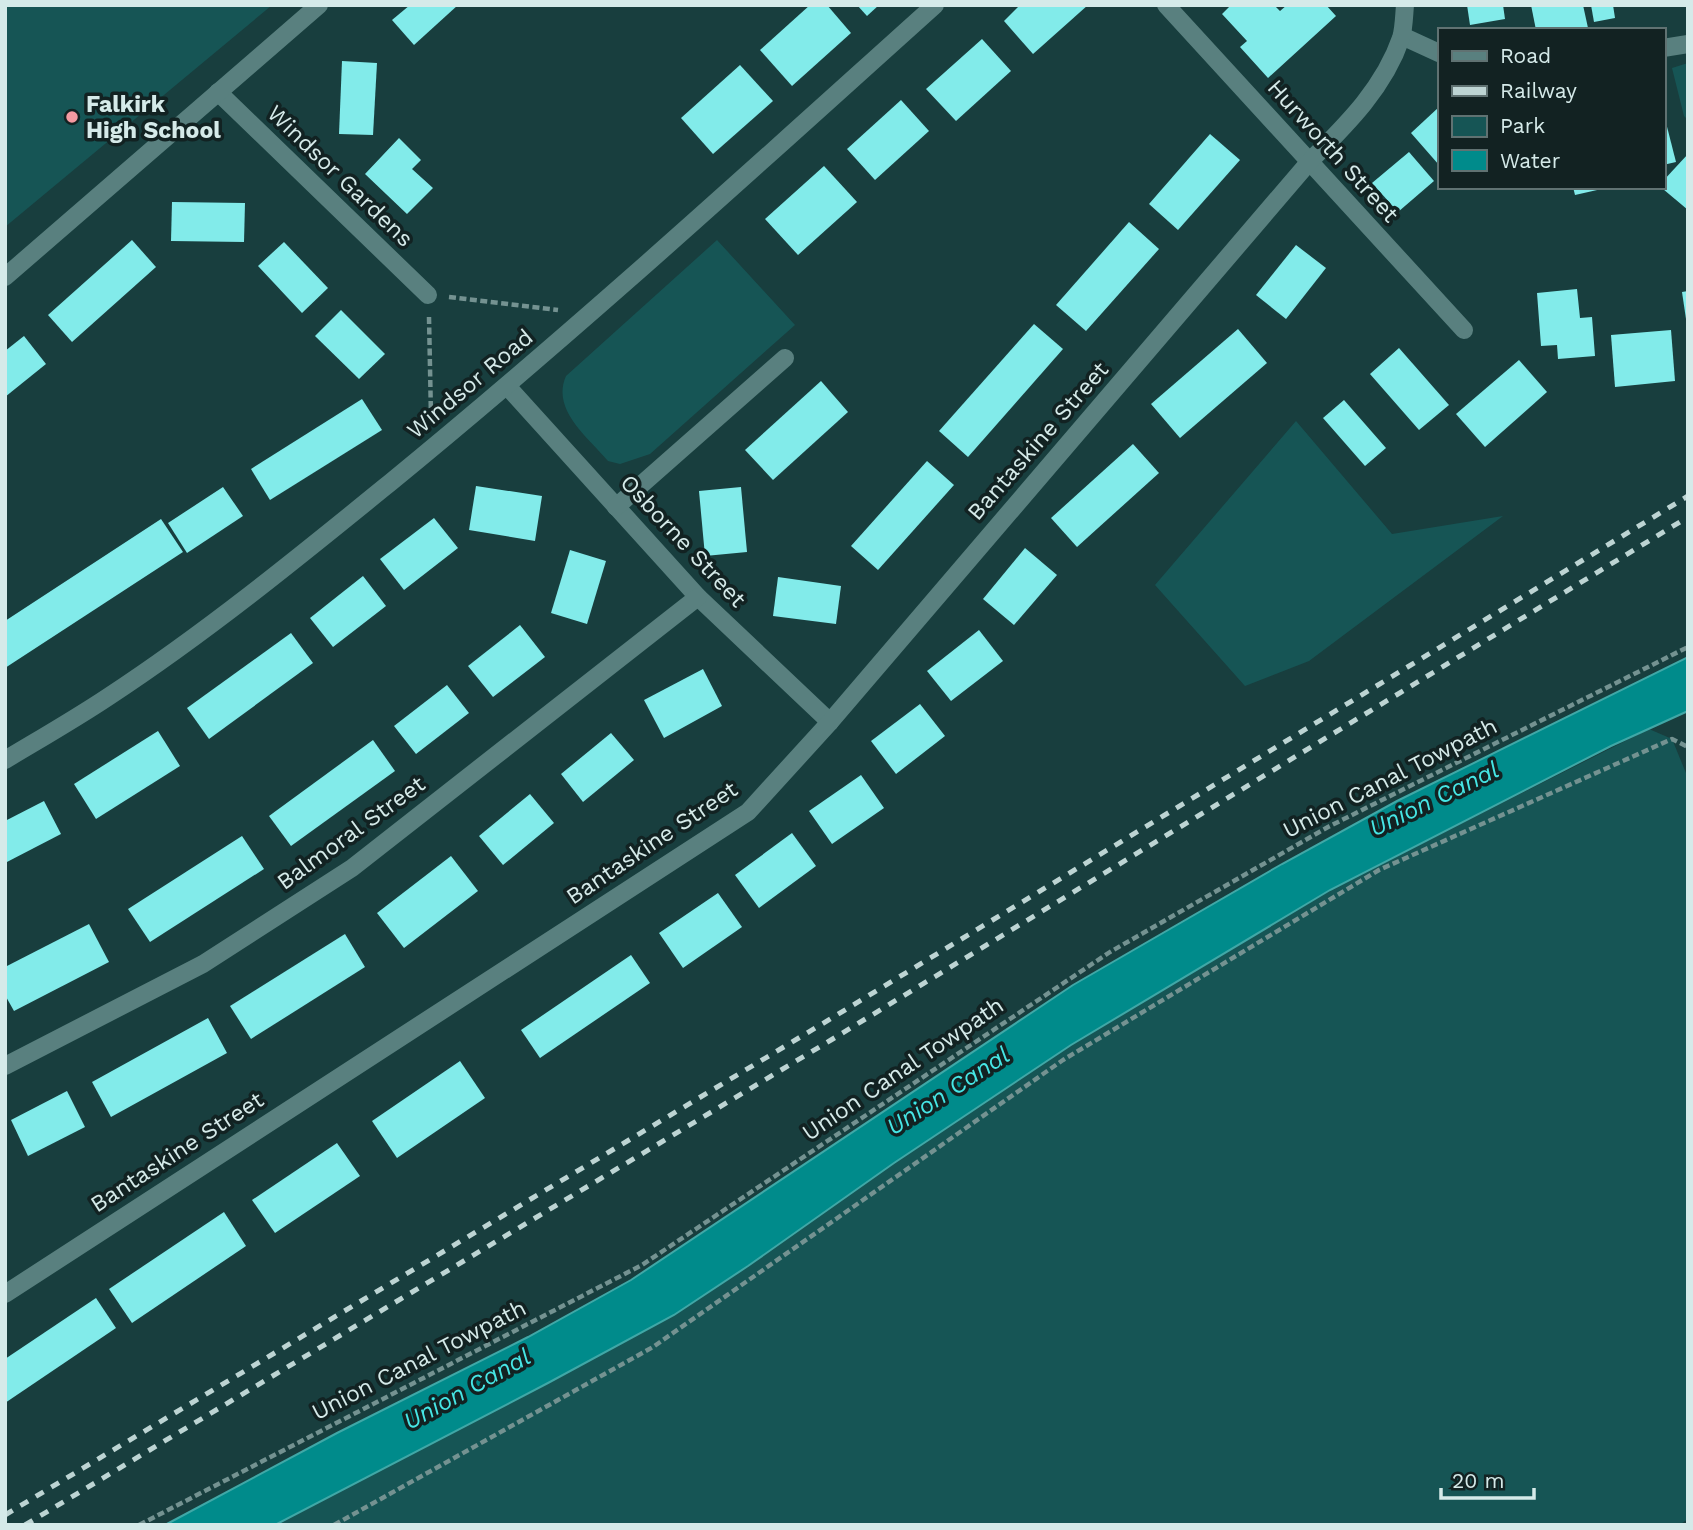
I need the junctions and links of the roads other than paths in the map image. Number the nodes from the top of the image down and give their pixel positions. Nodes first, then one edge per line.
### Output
1 (319, 5) edge
2 (935, 5) edge
3 (1166, 5) edge
4 (1405, 5) edge
5 (1402, 36) junction
6 (1688, 44) edge
7 (1665, 47) edge
8 (1438, 53) edge
9 (218, 92) junction
10 (1310, 161) junction
11 (5, 277) edge
12 (428, 295) road end
13 (1464, 330) dead end
14 (785, 358) dead end
15 (507, 386) junction
16 (616, 507) junction
17 (698, 597) junction
18 (830, 722) junction
19 (5, 760) edge
20 (5, 1066) edge
21 (10, 1287) edge

1 - 9 street
2 - 15 street, Windsor Road
3 - 10 street, Hurworth Street
4 - 5 street, Bantaskine Street
5 - 8 street
5 - 10 street, Bantaskine Street
6 - 7 street
9 - 11 street
9 - 12 street, Windsor Gardens
10 - 13 street, Hurworth Street
10 - 18 street, Bantaskine Street
14 - 16 street
15 - 16 street, Osborne Street
15 - 19 street, Windsor Road
16 - 17 street, Osborne Street
17 - 18 street, Osborne Street
17 - 20 street, Balmoral Street
18 - 21 street, Bantaskine Street

